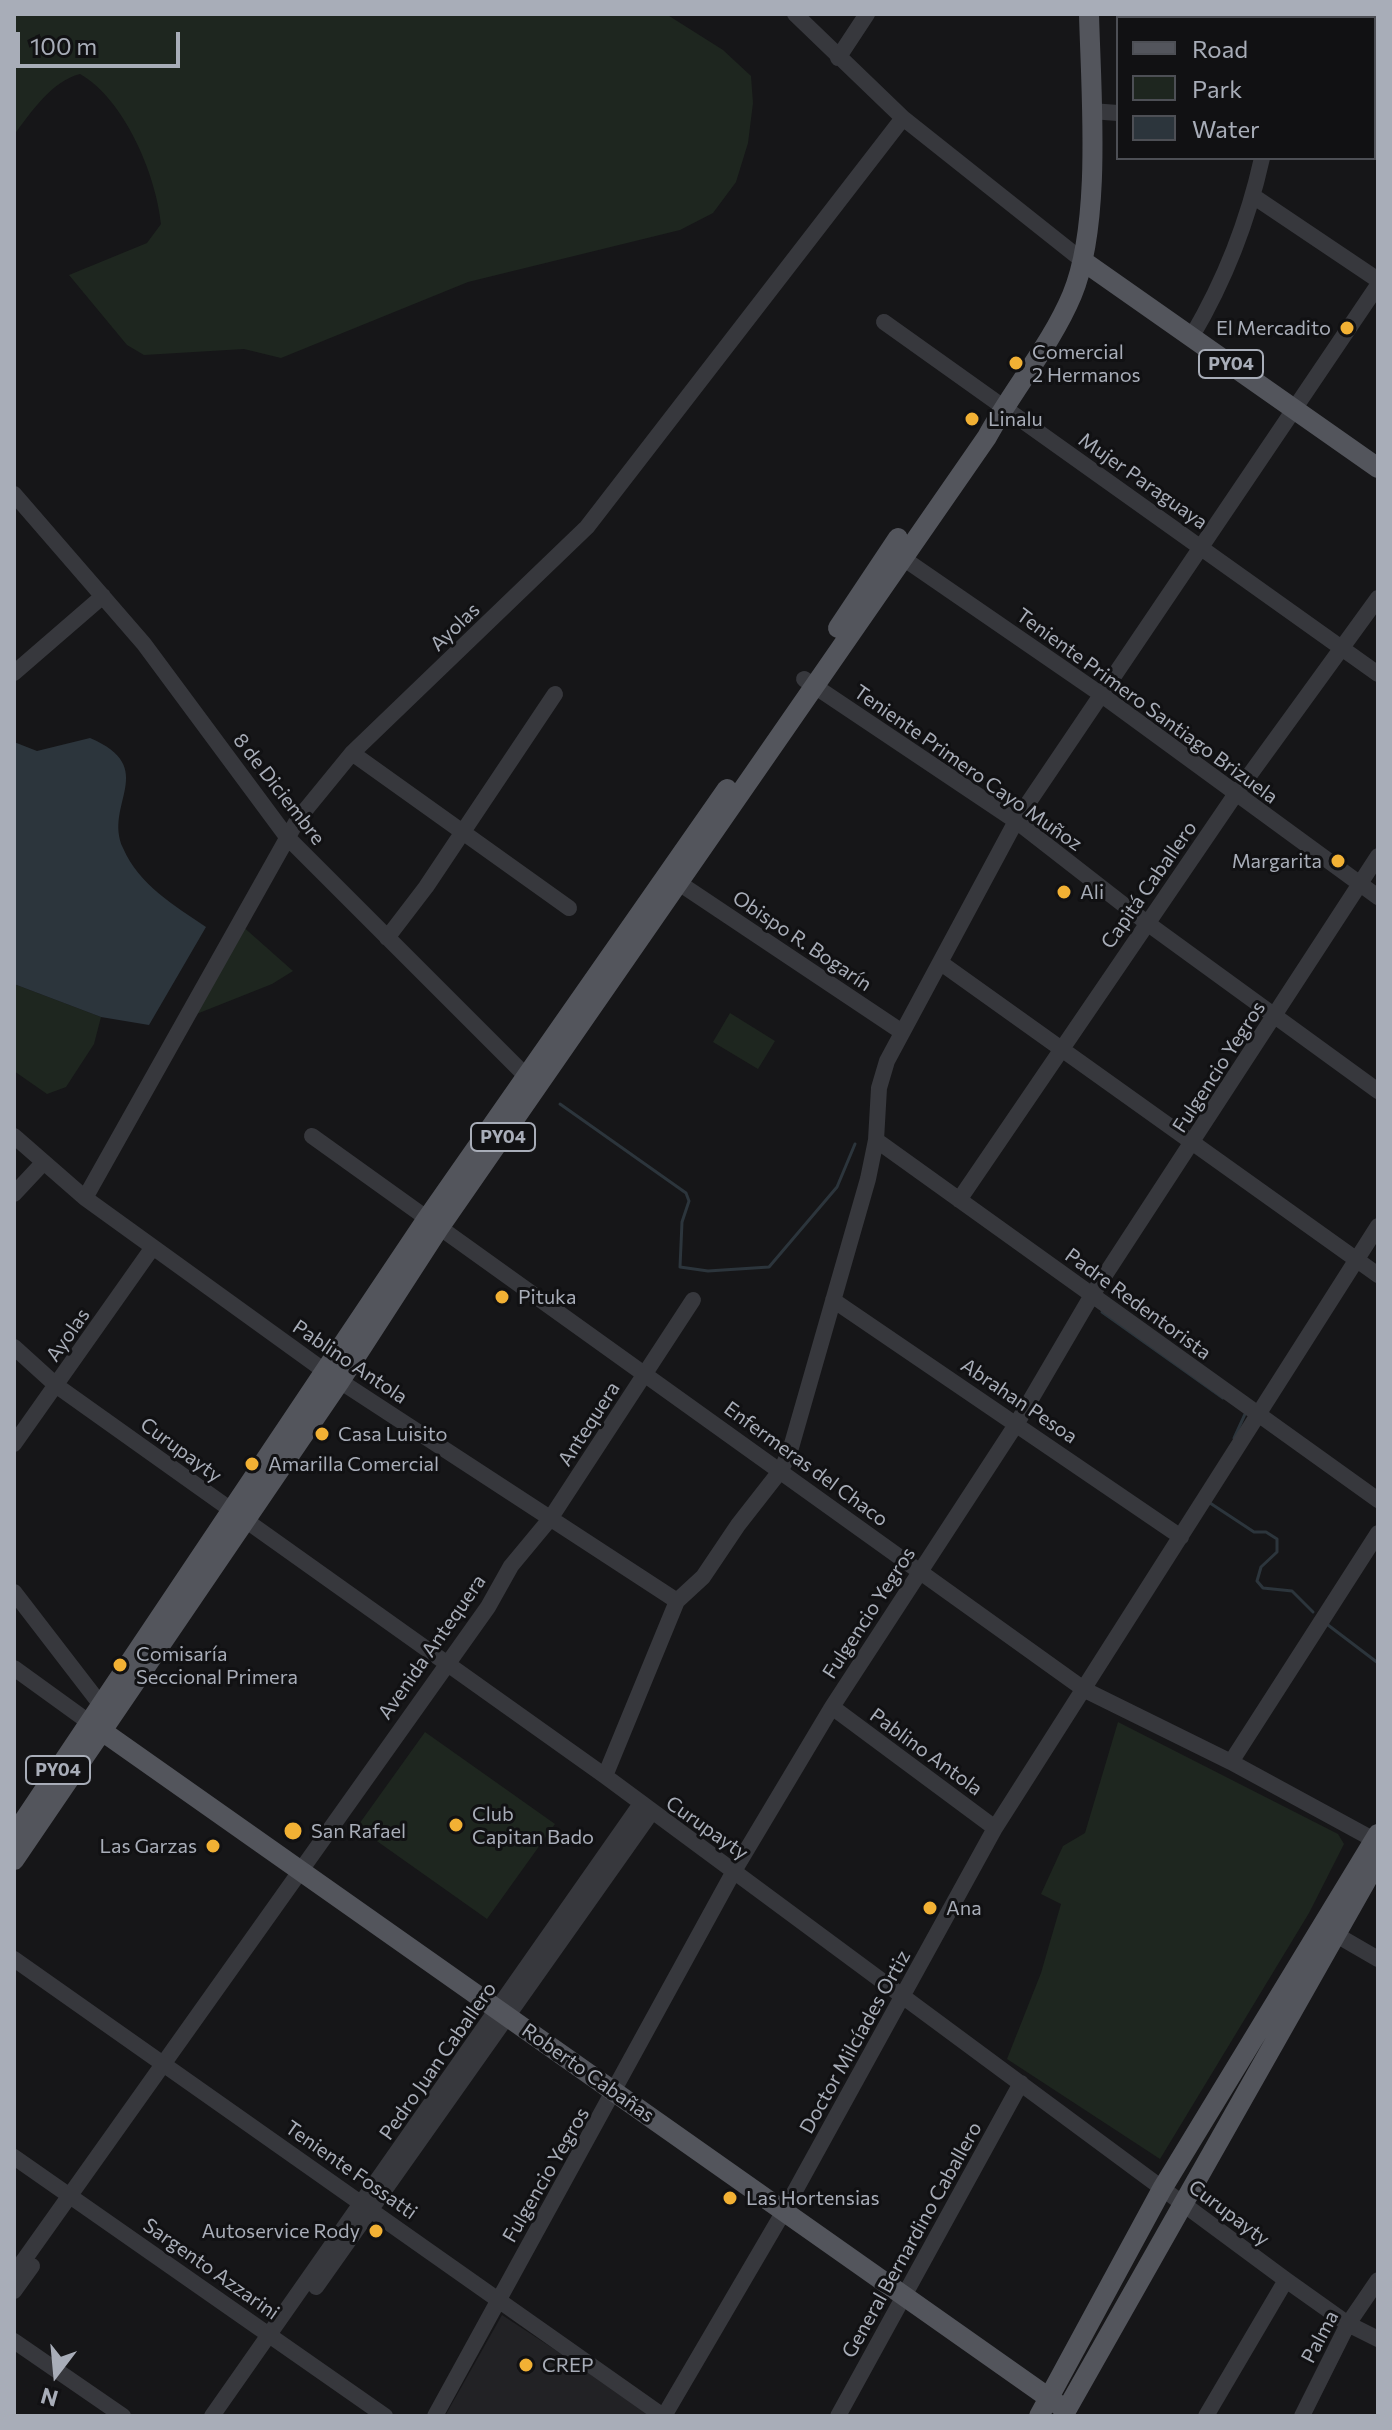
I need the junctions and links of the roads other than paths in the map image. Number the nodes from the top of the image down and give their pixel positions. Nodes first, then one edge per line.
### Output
1 (795, 14) edge
2 (867, 14) edge
3 (1089, 14) edge
4 (1305, 14) edge
5 (1316, 16) edge
6 (838, 58) junction
7 (1091, 111) junction
8 (1116, 113) edge
9 (903, 118) junction
10 (1262, 160) edge
11 (1253, 196) junction
12 (1083, 261) junction
13 (1378, 283) edge
14 (884, 322) dead end
15 (1192, 336) junction
16 (1293, 410) junction
17 (1000, 413) junction
18 (1378, 468) edge
19 (14, 494) edge
20 (1202, 547) junction
21 (896, 553) junction
22 (103, 596) junction
23 (1378, 598) edge
24 (1342, 649) junction
25 (14, 673) edge
26 (1378, 674) edge
27 (809, 683) junction
28 (1099, 693) junction
29 (555, 694) dead end
30 (352, 753) junction
31 (1235, 795) junction
32 (1016, 821) junction
33 (461, 832) junction
34 (287, 837) junction
35 (1378, 856) edge
36 (679, 883) junction
37 (1360, 884) junction
38 (1378, 897) edge
39 (569, 908) dead end
40 (1147, 923) junction
41 (387, 938) junction
42 (941, 963) junction
43 (1275, 1017) junction
44 (902, 1032) junction
45 (1061, 1048) junction
46 (532, 1082) junction
47 (1378, 1091) edge
48 (14, 1136) edge
49 (312, 1136) dead end
50 (876, 1140) junction
51 (1194, 1142) junction
52 (43, 1163) junction
53 (14, 1194) edge
54 (85, 1198) junction
55 (959, 1200) junction
56 (432, 1224) junction
57 (1378, 1226) edge
58 (153, 1247) junction
59 (1356, 1259) junction
60 (1378, 1275) edge
61 (1092, 1295) junction
62 (693, 1300) dead end
63 (833, 1300) junction
64 (14, 1347) edge
65 (646, 1373) junction
66 (333, 1376) junction
67 (57, 1386) junction
68 (1256, 1416) junction
69 (1017, 1423) junction
70 (14, 1444) edge
71 (781, 1470) junction
72 (1378, 1500) edge
73 (239, 1516) junction
74 (550, 1519) junction
75 (1378, 1533) edge
76 (1181, 1537) junction
77 (511, 1566) joint
78 (919, 1571) junction
79 (14, 1592) edge
80 (677, 1601) junction
81 (450, 1665) junction
82 (14, 1668) edge
83 (1085, 1690) junction
84 (101, 1705) junction
85 (832, 1707) junction
86 (95, 1727) junction
87 (1231, 1762) junction
88 (605, 1776) junction
89 (645, 1809) junction
90 (995, 1828) junction
91 (14, 1835) edge
92 (1377, 1844) edge
93 (14, 1860) edge
94 (734, 1871) junction
95 (303, 1872) junction
96 (1329, 1931) junction
97 (14, 1959) edge
98 (1378, 1959) edge
99 (902, 1999) junction
100 (503, 2014) junction
101 (166, 2065) junction
102 (1021, 2083) junction
103 (616, 2092) junction
104 (14, 2157) edge
105 (1162, 2189) junction
106 (74, 2198) junction
107 (1183, 2203) junction
108 (368, 2206) junction
109 (784, 2211) junction
110 (14, 2274) edge
111 (1286, 2280) junction
112 (1378, 2280) edge
113 (14, 2291) edge
114 (904, 2296) junction
115 (497, 2301) junction
116 (1348, 2324) junction
117 (273, 2337) junction
118 (1378, 2339) edge
119 (14, 2341) edge
120 (1058, 2411) edge
121 (123, 2416) edge
122 (212, 2416) edge
123 (225, 2416) edge
124 (385, 2416) edge
125 (435, 2416) edge
126 (664, 2416) edge
127 (838, 2416) edge
128 (1206, 2416) edge
129 (1302, 2416) edge

1 - 6 street
2 - 6 street
3 - 7 main road
4 - 5 street
6 - 9 street
7 - 8 street
7 - 12 main road
9 - 12 street
9 - 30 street, Ayolas
10 - 11 street
11 - 13 street
11 - 15 street
12 - 15 main road, PY04
12 - 17 main road, PY04
13 - 16 street
14 - 17 street, Mujer Paraguaya
15 - 16 main road, PY04
16 - 18 main road, PY04
16 - 20 street
17 - 20 street, Mujer Paraguaya
17 - 21 main road, PY04
19 - 22 street, 8 de Diciembre
20 - 24 street, Mujer Paraguaya
20 - 28 street
21 - 27 main road, PY04
21 - 28 street, Teniente Primero Santiago Brizuela
22 - 25 street
22 - 34 street, 8 de Diciembre
23 - 24 street, Capitá Caballero
24 - 26 street, Mujer Paraguaya
24 - 31 street, Capitá Caballero
27 - 32 street, Teniente Primero Cayo Muñoz
27 - 36 main road, PY04
27 - 46 main road, PY04
28 - 31 street, Teniente Primero Santiago Brizuela
28 - 32 street
29 - 33 street
30 - 33 street
30 - 34 street, Ayolas
31 - 37 street, Teniente Primero Santiago Brizuela
31 - 40 street, Capitá Caballero
32 - 40 street, Teniente Primero Cayo Muñoz
32 - 42 street
33 - 39 street
33 - 41 street
34 - 41 street, 8 de Diciembre
34 - 54 street, Ayolas
35 - 37 street, Fulgencio Yegros
36 - 44 street, Obispo R. Bogarín
36 - 46 main road, PY04
37 - 38 street, Teniente Primero Santiago Brizuela
37 - 43 street, Fulgencio Yegros
40 - 43 street, Teniente Primero Cayo Muñoz
40 - 45 street, Capitá Caballero
41 - 46 street, 8 de Diciembre
42 - 44 street
42 - 45 street
43 - 47 street, Teniente Primero Cayo Muñoz
43 - 51 street, Fulgencio Yegros
44 - 50 street
45 - 51 street
45 - 55 street, Capitá Caballero
46 - 56 main road, PY04
48 - 52 street, Pablino Antola
49 - 56 street, Enfermeras del Chaco
50 - 55 street, Padre Redentorista
50 - 63 street
51 - 59 street
51 - 61 street, Fulgencio Yegros
52 - 53 street
52 - 54 street, Pablino Antola
54 - 58 street, Pablino Antola
55 - 61 street, Padre Redentorista
56 - 65 street, Enfermeras del Chaco
56 - 66 main road, PY04
57 - 59 street, Doctor Milcíades Ortiz
58 - 66 street, Pablino Antola
58 - 67 street, Ayolas
59 - 60 street
59 - 68 street, Doctor Milcíades Ortiz
61 - 68 street, Padre Redentorista
61 - 69 street, Fulgencio Yegros
62 - 65 street, Antequera
63 - 69 street, Abrahan Pesoa
63 - 71 street
64 - 67 street, Curupayty
65 - 71 street, Enfermeras del Chaco
65 - 74 street, Antequera
66 - 73 main road, PY04
66 - 74 street, Pablino Antola
67 - 70 street, Ayolas
67 - 73 street, Curupayty
68 - 72 street, Padre Redentorista
68 - 76 street, Doctor Milcíades Ortiz
69 - 76 street, Abrahan Pesoa
69 - 78 street, Fulgencio Yegros
71 - 78 street, Enfermeras del Chaco
71 - 80 street
73 - 81 street, Curupayty
73 - 84 main road, PY04
73 - 86 main road, PY04
74 - 77 street, Antequera
74 - 80 street, Pablino Antola
75 - 87 street
76 - 83 street, Doctor Milcíades Ortiz
77 - 81 street, Avenida Antequera
78 - 83 street, Enfermeras del Chaco
78 - 85 street, Fulgencio Yegros
79 - 84 street
80 - 88 street
81 - 88 street, Curupayty
81 - 95 street, Avenida Antequera
82 - 86 street
83 - 87 street, Enfermeras del Chaco
83 - 90 street, Doctor Milcíades Ortiz
84 - 86 main road, PY04
85 - 90 street, Pablino Antola
85 - 94 street, Fulgencio Yegros
86 - 91 main road, PY04
86 - 93 main road, PY04
86 - 95 main road, Roberto Cabañas
87 - 92 street, Enfermeras del Chaco
88 - 89 street, Curupayty
89 - 94 street, Curupayty
89 - 100 street, Pedro Juan Caballero
90 - 99 street, Doctor Milcíades Ortiz
92 - 96 main road
94 - 99 street, Curupayty
94 - 103 street, Fulgencio Yegros
95 - 100 main road, Roberto Cabañas
95 - 101 street, Avenida Antequera
96 - 98 street
96 - 105 main road
96 - 107 main road
97 - 101 street, Teniente Fossatti
99 - 102 street, Curupayty
99 - 109 street, Doctor Milcíades Ortiz
100 - 103 main road, Roberto Cabañas
100 - 108 street, Pedro Juan Caballero
101 - 106 street, Avenida Antequera
101 - 108 street, Teniente Fossatti
102 - 105 street, Curupayty
102 - 114 street, General Bernardino Caballero
103 - 109 main road, Roberto Cabañas
103 - 115 street, Fulgencio Yegros
104 - 106 street, Sargento Azzarini
105 - 107 street, Curupayty
105 - 120 main road
106 - 110 street, Avenida Antequera
106 - 113 street, Avenida Antequera
106 - 117 street, Sargento Azzarini
107 - 111 street, Curupayty
107 - 120 main road
108 - 115 street, Teniente Fossatti
108 - 117 street, Pedro Juan Caballero
109 - 114 main road, Roberto Cabañas
109 - 126 street, Doctor Milcíades Ortiz
111 - 116 street, Curupayty
111 - 128 street
112 - 116 street, Palma
114 - 120 main road, Roberto Cabañas
114 - 127 street, General Bernardino Caballero
115 - 125 street, Fulgencio Yegros
115 - 126 street, Teniente Fossatti
116 - 118 street, Curupayty
116 - 129 street, Palma
117 - 122 street, Pedro Juan Caballero
117 - 123 street, Pedro Juan Caballero
117 - 124 street, Sargento Azzarini
119 - 121 street

